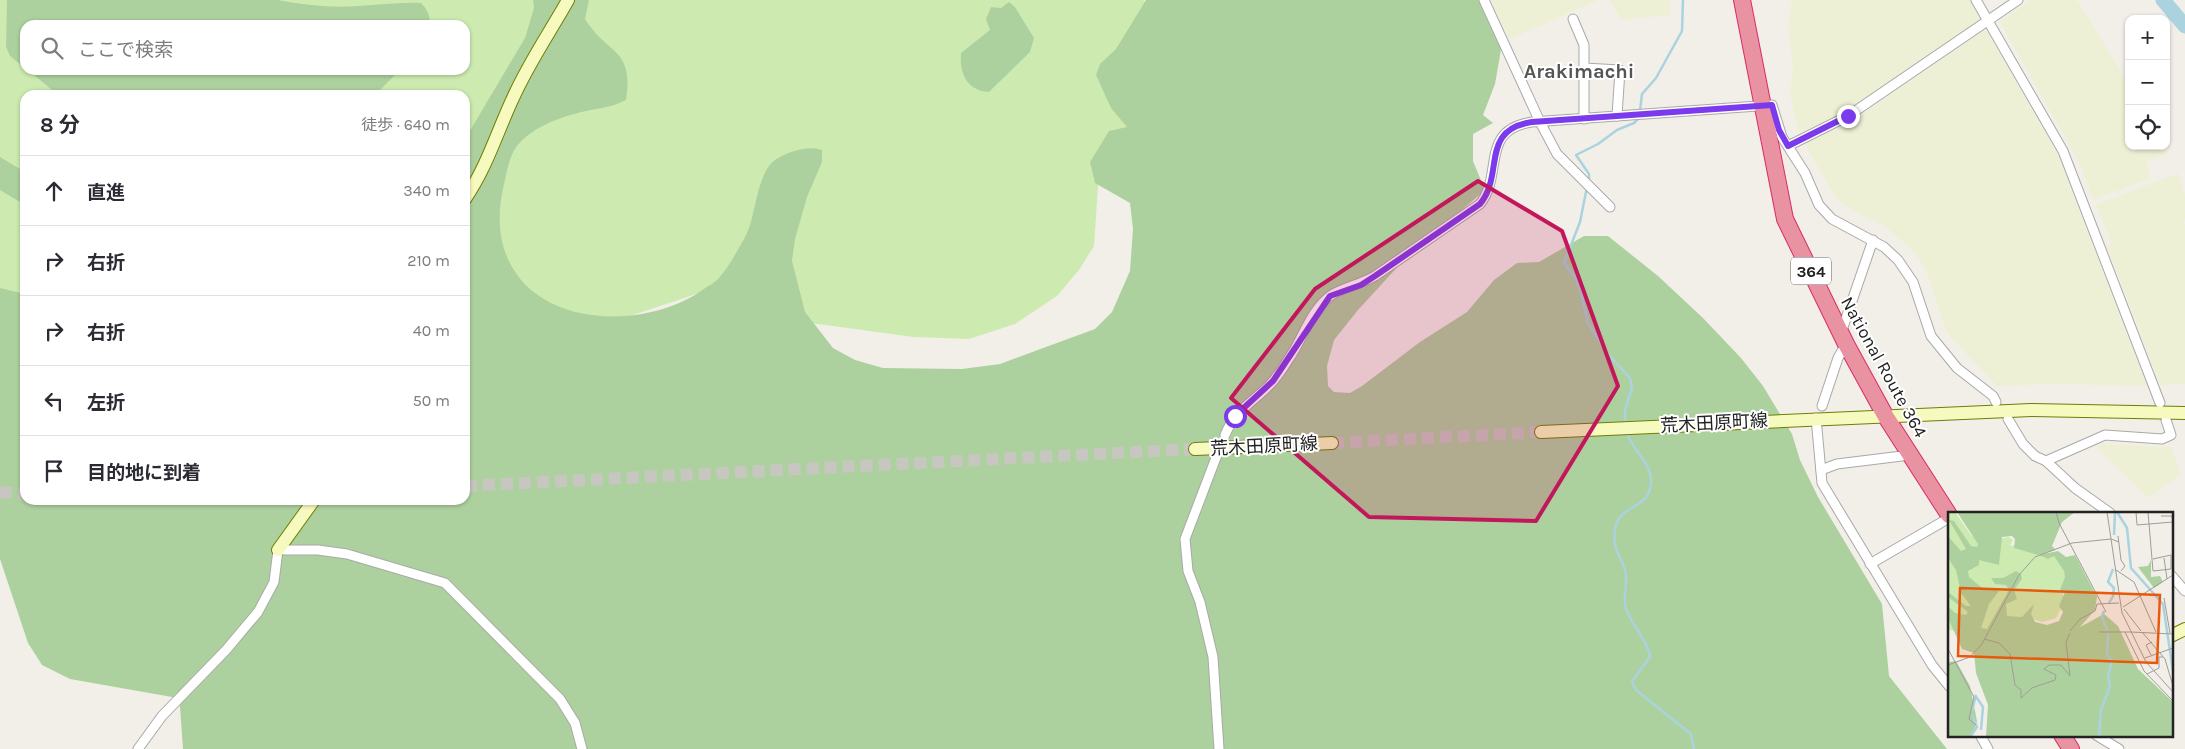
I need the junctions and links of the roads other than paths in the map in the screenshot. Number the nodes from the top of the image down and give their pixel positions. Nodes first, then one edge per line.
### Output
1 (568, 0) edge
2 (1484, 0) edge
3 (1742, 0) edge
4 (1976, 0) edge
5 (2018, 0) edge
6 (1573, 19) dead end
7 (1988, 21) junction
8 (1584, 68) junction
9 (1761, 106) junction
10 (1617, 116) junction
11 (1584, 119) junction
12 (1540, 122) junction
13 (1788, 146) junction
14 (470, 191) edge
15 (1610, 207) dead end
16 (1873, 240) junction
17 (1844, 338) junction
18 (1996, 402) dead end
19 (2160, 403) dead end
20 (1819, 412) junction
21 (2185, 413) edge
22 (1886, 417) junction
23 (2008, 419) dead end
24 (2166, 420) dead end
25 (1542, 432) tunnel mouth
26 (1225, 435) dead end
27 (1332, 443) tunnel mouth
28 (1195, 449) tunnel mouth
29 (1216, 455) dead end
30 (1910, 455) junction
31 (2046, 462) junction
32 (1821, 470) junction
33 (310, 505) edge
34 (2109, 512) edge
35 (1948, 514) edge
36 (1948, 517) edge
37 (278, 550) junction
38 (1870, 564) junction
39 (2172, 576) edge
40 (2185, 591) edge
41 (2185, 629) edge
42 (2172, 636) edge
43 (1948, 685) edge
44 (1981, 736) edge
45 (2063, 736) edge
46 (2098, 736) edge
47 (138, 749) edge
48 (582, 749) edge
49 (1219, 749) edge
50 (1988, 749) edge
51 (2071, 749) edge
52 (2119, 749) edge

1 - 14 street
2 - 12 street
3 - 9 highway, National Route 364 / 364
4 - 7 street
5 - 7 street
6 - 8 street
7 - 13 street
7 - 19 street
8 - 10 street
8 - 11 street
9 - 10 street
9 - 13 street
9 - 17 highway, National Route 364 / 364
10 - 11 street
11 - 12 street
12 - 15 street
12 - 26 street
13 - 16 street
16 - 17 street
16 - 18 street
17 - 20 street
17 - 22 highway, National Route 364 / 364
20 - 22 street, 荒木田原町線
20 - 25 street, 荒木田原町線
20 - 32 street
21 - 22 street, 荒木田原町線
22 - 30 highway, National Route 364 / 364
23 - 31 street
24 - 31 street
27 - 28 street, 荒木田原町線
29 - 49 street
30 - 32 street
30 - 35 highway, National Route 364 / 364
31 - 34 street
32 - 38 street
33 - 37 street
36 - 38 street
37 - 47 street
37 - 48 street
38 - 43 street
39 - 40 street
41 - 42 street
44 - 50 street
45 - 51 highway
46 - 52 street

